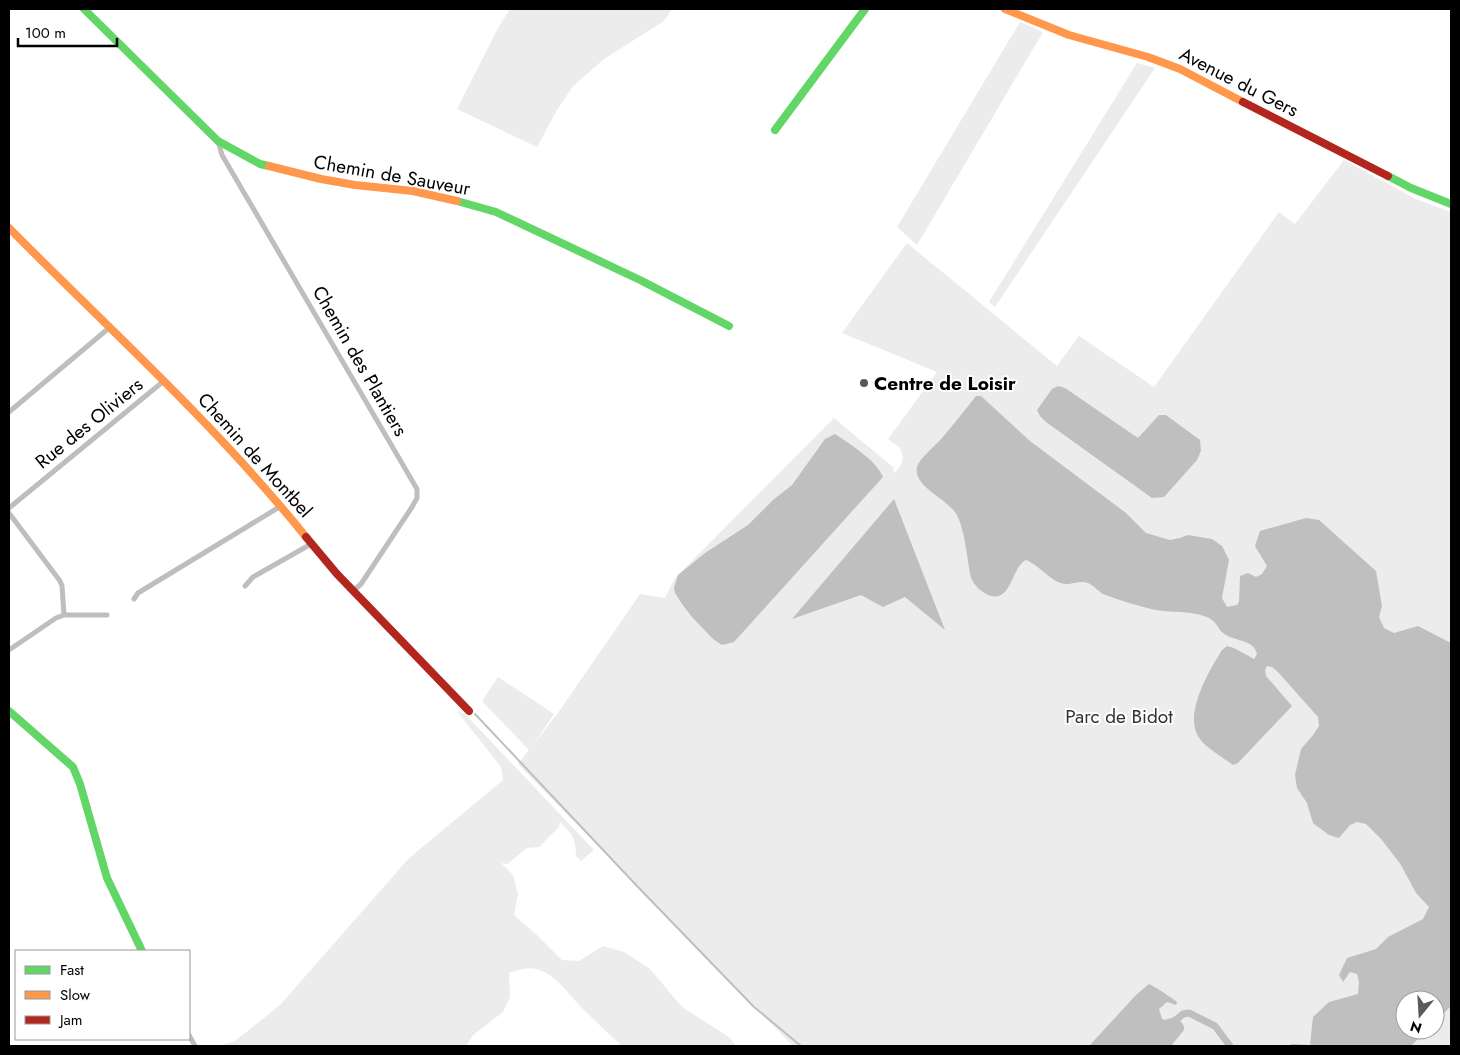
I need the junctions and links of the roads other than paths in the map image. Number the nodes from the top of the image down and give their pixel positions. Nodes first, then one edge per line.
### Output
1 (84, 9) edge
2 (865, 9) edge
3 (1005, 9) edge
4 (774, 130) dead end
5 (218, 141) junction
6 (1451, 204) edge
7 (9, 228) edge
8 (729, 326) dead end
9 (109, 328) junction
10 (165, 380) junction
11 (9, 412) edge
12 (281, 506) junction
13 (9, 508) edge
14 (9, 513) edge
15 (311, 544) junction
16 (245, 586) dead end
17 (353, 591) junction
18 (134, 600) dead end
19 (64, 615) junction
20 (107, 615) dead end
21 (9, 650) edge
22 (9, 711) edge
23 (469, 711) dead end
24 (142, 950) edge

1 - 5 street, Chemin de Sauveur
2 - 4 street
3 - 6 street, Avenue du Gers
5 - 8 street, Chemin de Sauveur
5 - 17 street, Chemin des Plantiers
7 - 9 street, Chemin de Montbel
9 - 10 street, Chemin de Montbel
9 - 11 street
10 - 12 street, Chemin de Montbel
10 - 13 street, Rue des Oliviers
12 - 15 street, Chemin de Montbel
12 - 18 street
14 - 19 street
15 - 16 street
15 - 17 street, Chemin de Montbel
17 - 23 street, Chemin de Montbel
19 - 20 street
19 - 21 street
22 - 24 street

